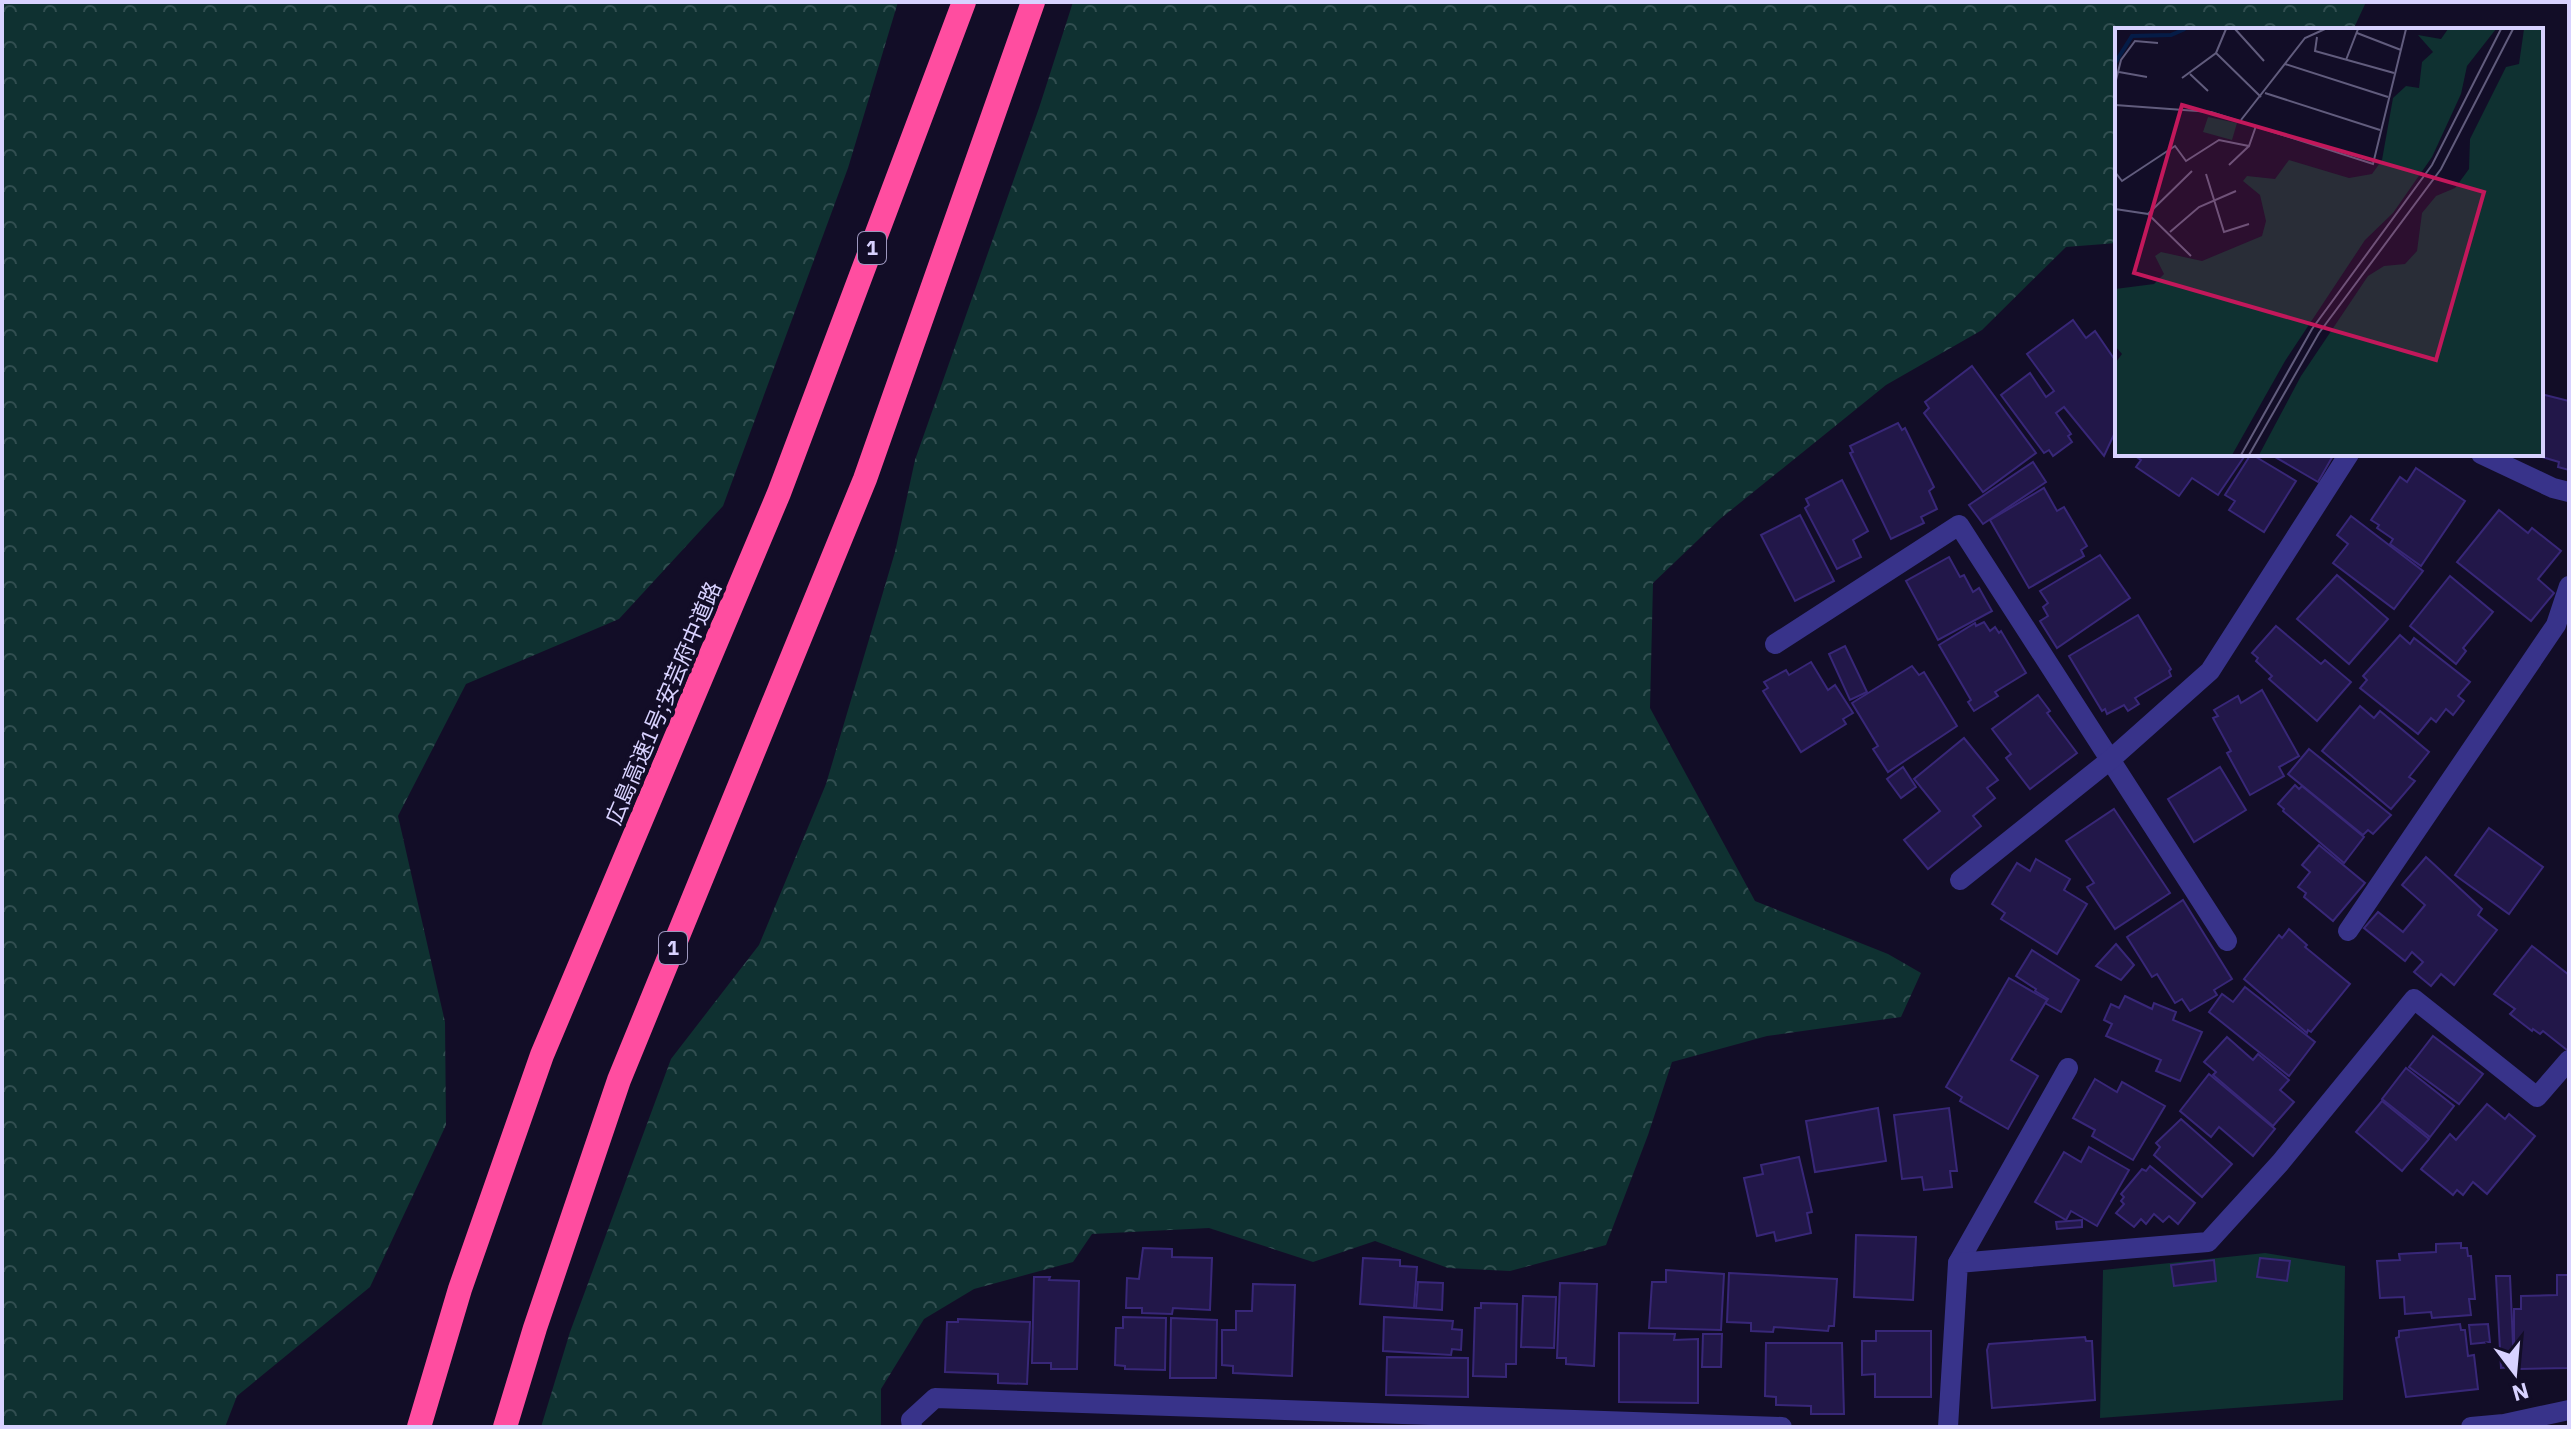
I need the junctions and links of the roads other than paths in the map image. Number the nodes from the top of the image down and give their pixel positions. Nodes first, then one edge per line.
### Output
1 (964, 2) edge
2 (1033, 2) edge
3 (2348, 456) edge
4 (2485, 456) edge
5 (2569, 492) edge
6 (2569, 586) edge
7 (1775, 644) dead end
8 (2110, 760) junction
9 (1960, 880) dead end
10 (2348, 931) dead end
11 (2227, 941) dead end
12 (2569, 1060) edge
13 (2068, 1068) dead end
14 (1958, 1263) junction
15 (2569, 1410) edge
16 (419, 1427) edge
17 (505, 1427) edge
18 (912, 1427) edge
19 (1782, 1427) edge
20 (1948, 1427) edge
21 (2471, 1427) edge

1 - 16 highway, 広島高速1号;安芸府中道路 / 1
2 - 17 highway, 1
3 - 8 street
4 - 5 street
6 - 10 street
7 - 8 street
8 - 9 street
8 - 11 street
12 - 14 street
13 - 14 street
14 - 20 street
15 - 21 street
18 - 19 street

